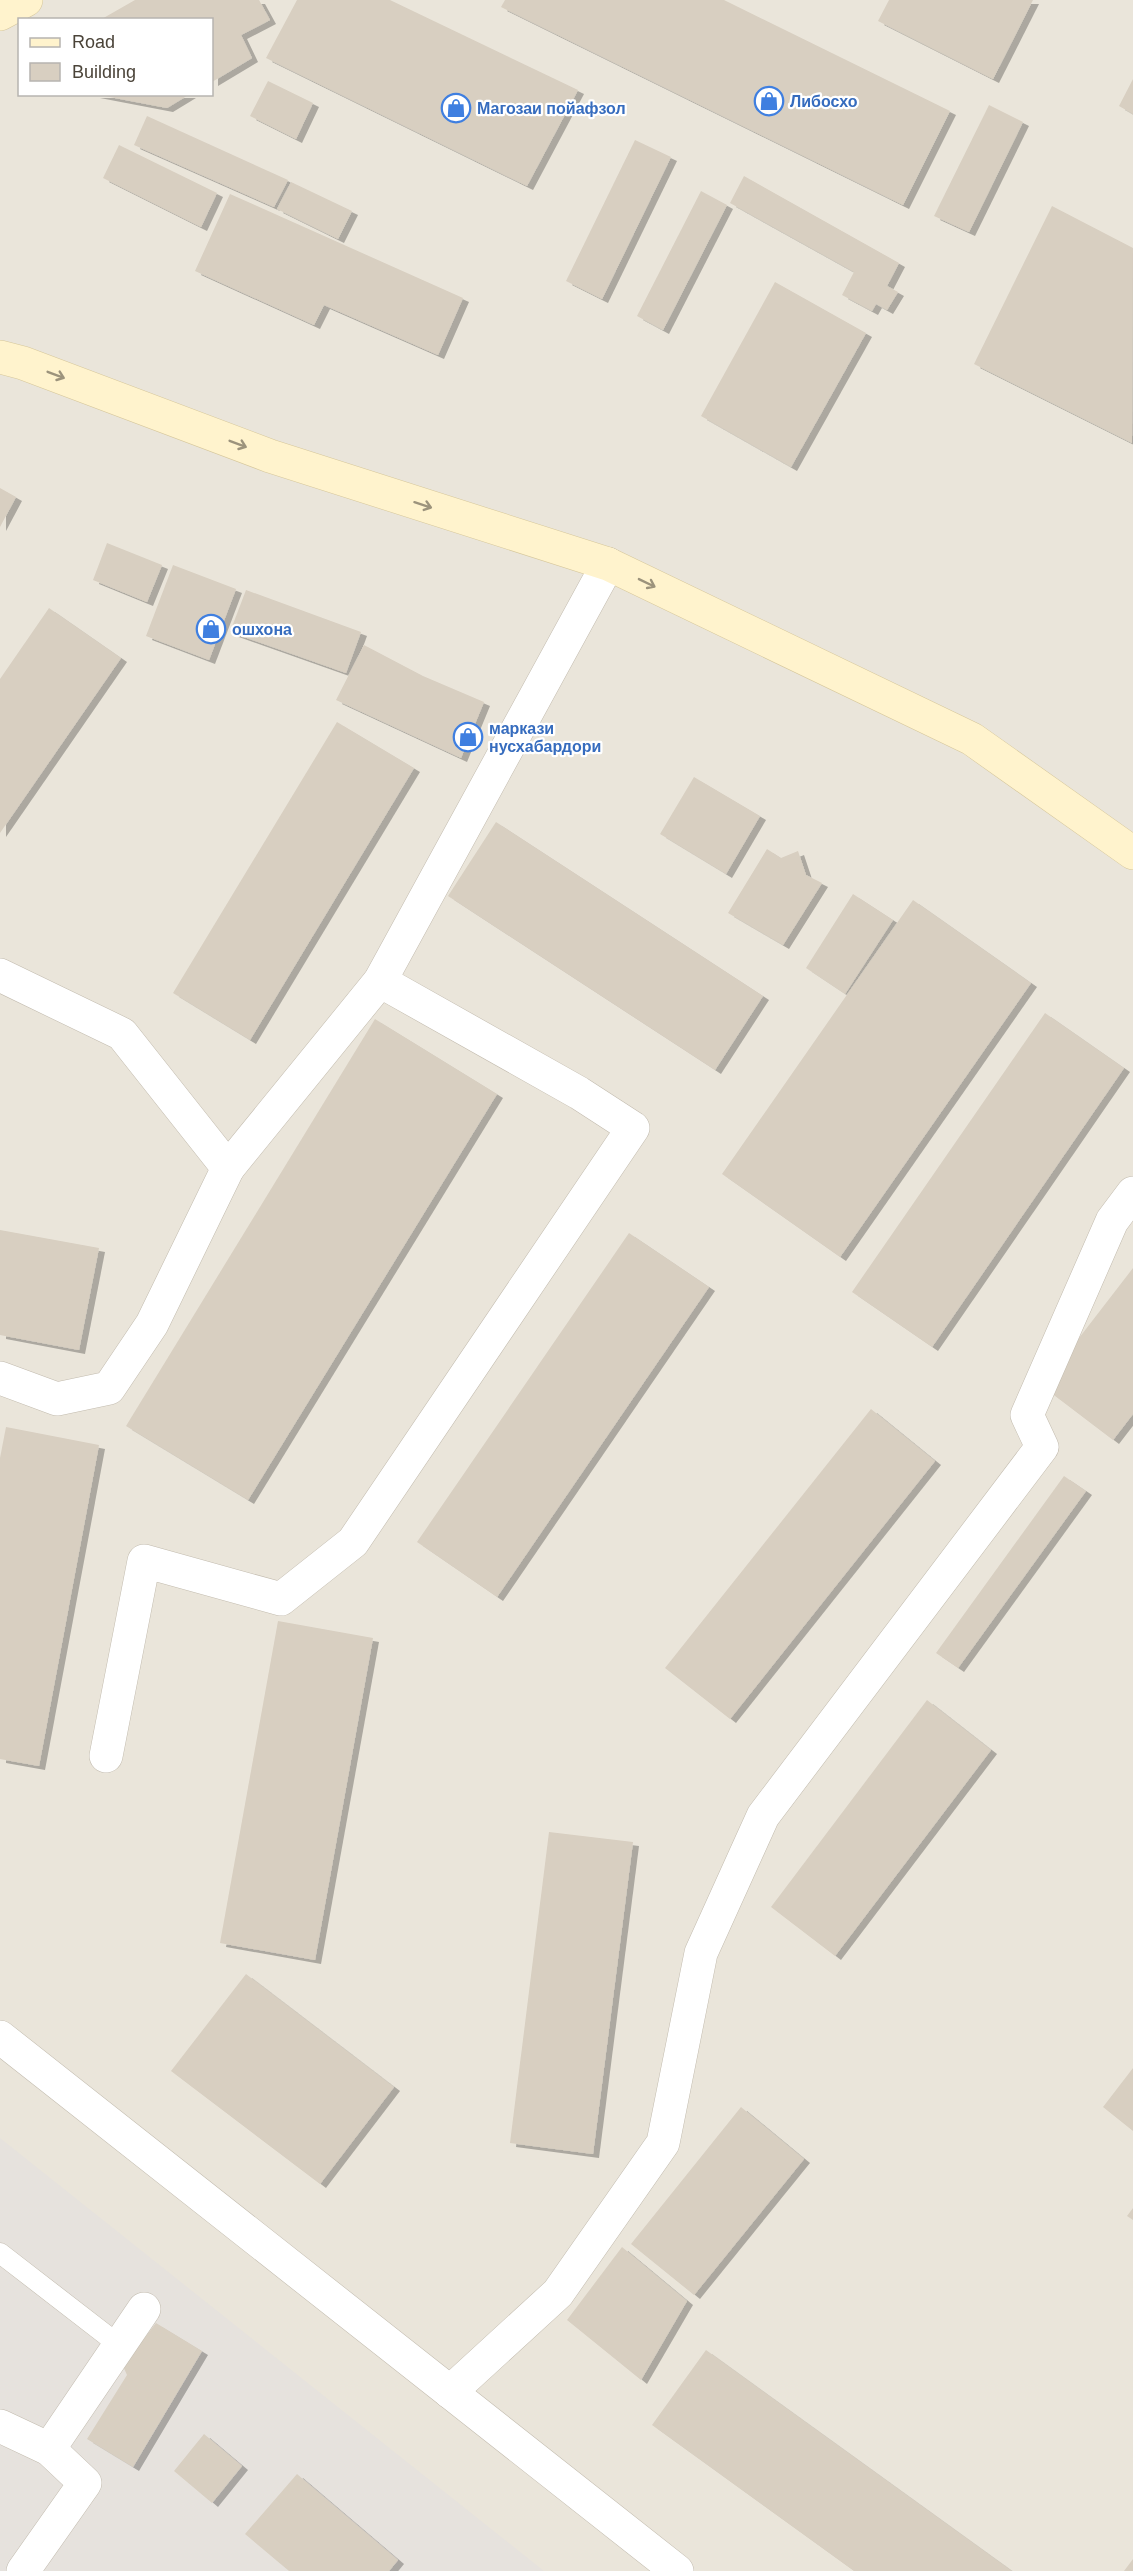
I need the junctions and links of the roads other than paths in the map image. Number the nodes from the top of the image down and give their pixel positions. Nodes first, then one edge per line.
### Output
1 (26, 0) edge
2 (0, 14) edge
3 (0, 337) edge
4 (12, 360) edge
5 (608, 564) junction
6 (1133, 853) edge
7 (0, 975) edge
8 (380, 981) junction
9 (228, 1168) junction
10 (1133, 1193) edge
11 (0, 1378) edge
12 (106, 1756) dead end
13 (0, 2037) edge
14 (0, 2253) edge
15 (144, 2308) dead end
16 (119, 2345) junction
17 (450, 2392) junction
18 (0, 2426) edge
19 (49, 2449) junction
20 (23, 2571) edge
21 (677, 2571) edge

1 - 2 main road
3 - 4 main road
4 -> 5 main road
5 -> 6 main road
5 - 8 street
7 - 9 street
8 - 9 street
8 - 12 street
9 - 11 street
10 - 17 street
13 - 17 street
14 - 16 lane
15 - 16 street
16 - 19 street
17 - 21 street
18 - 19 street
19 - 20 street

